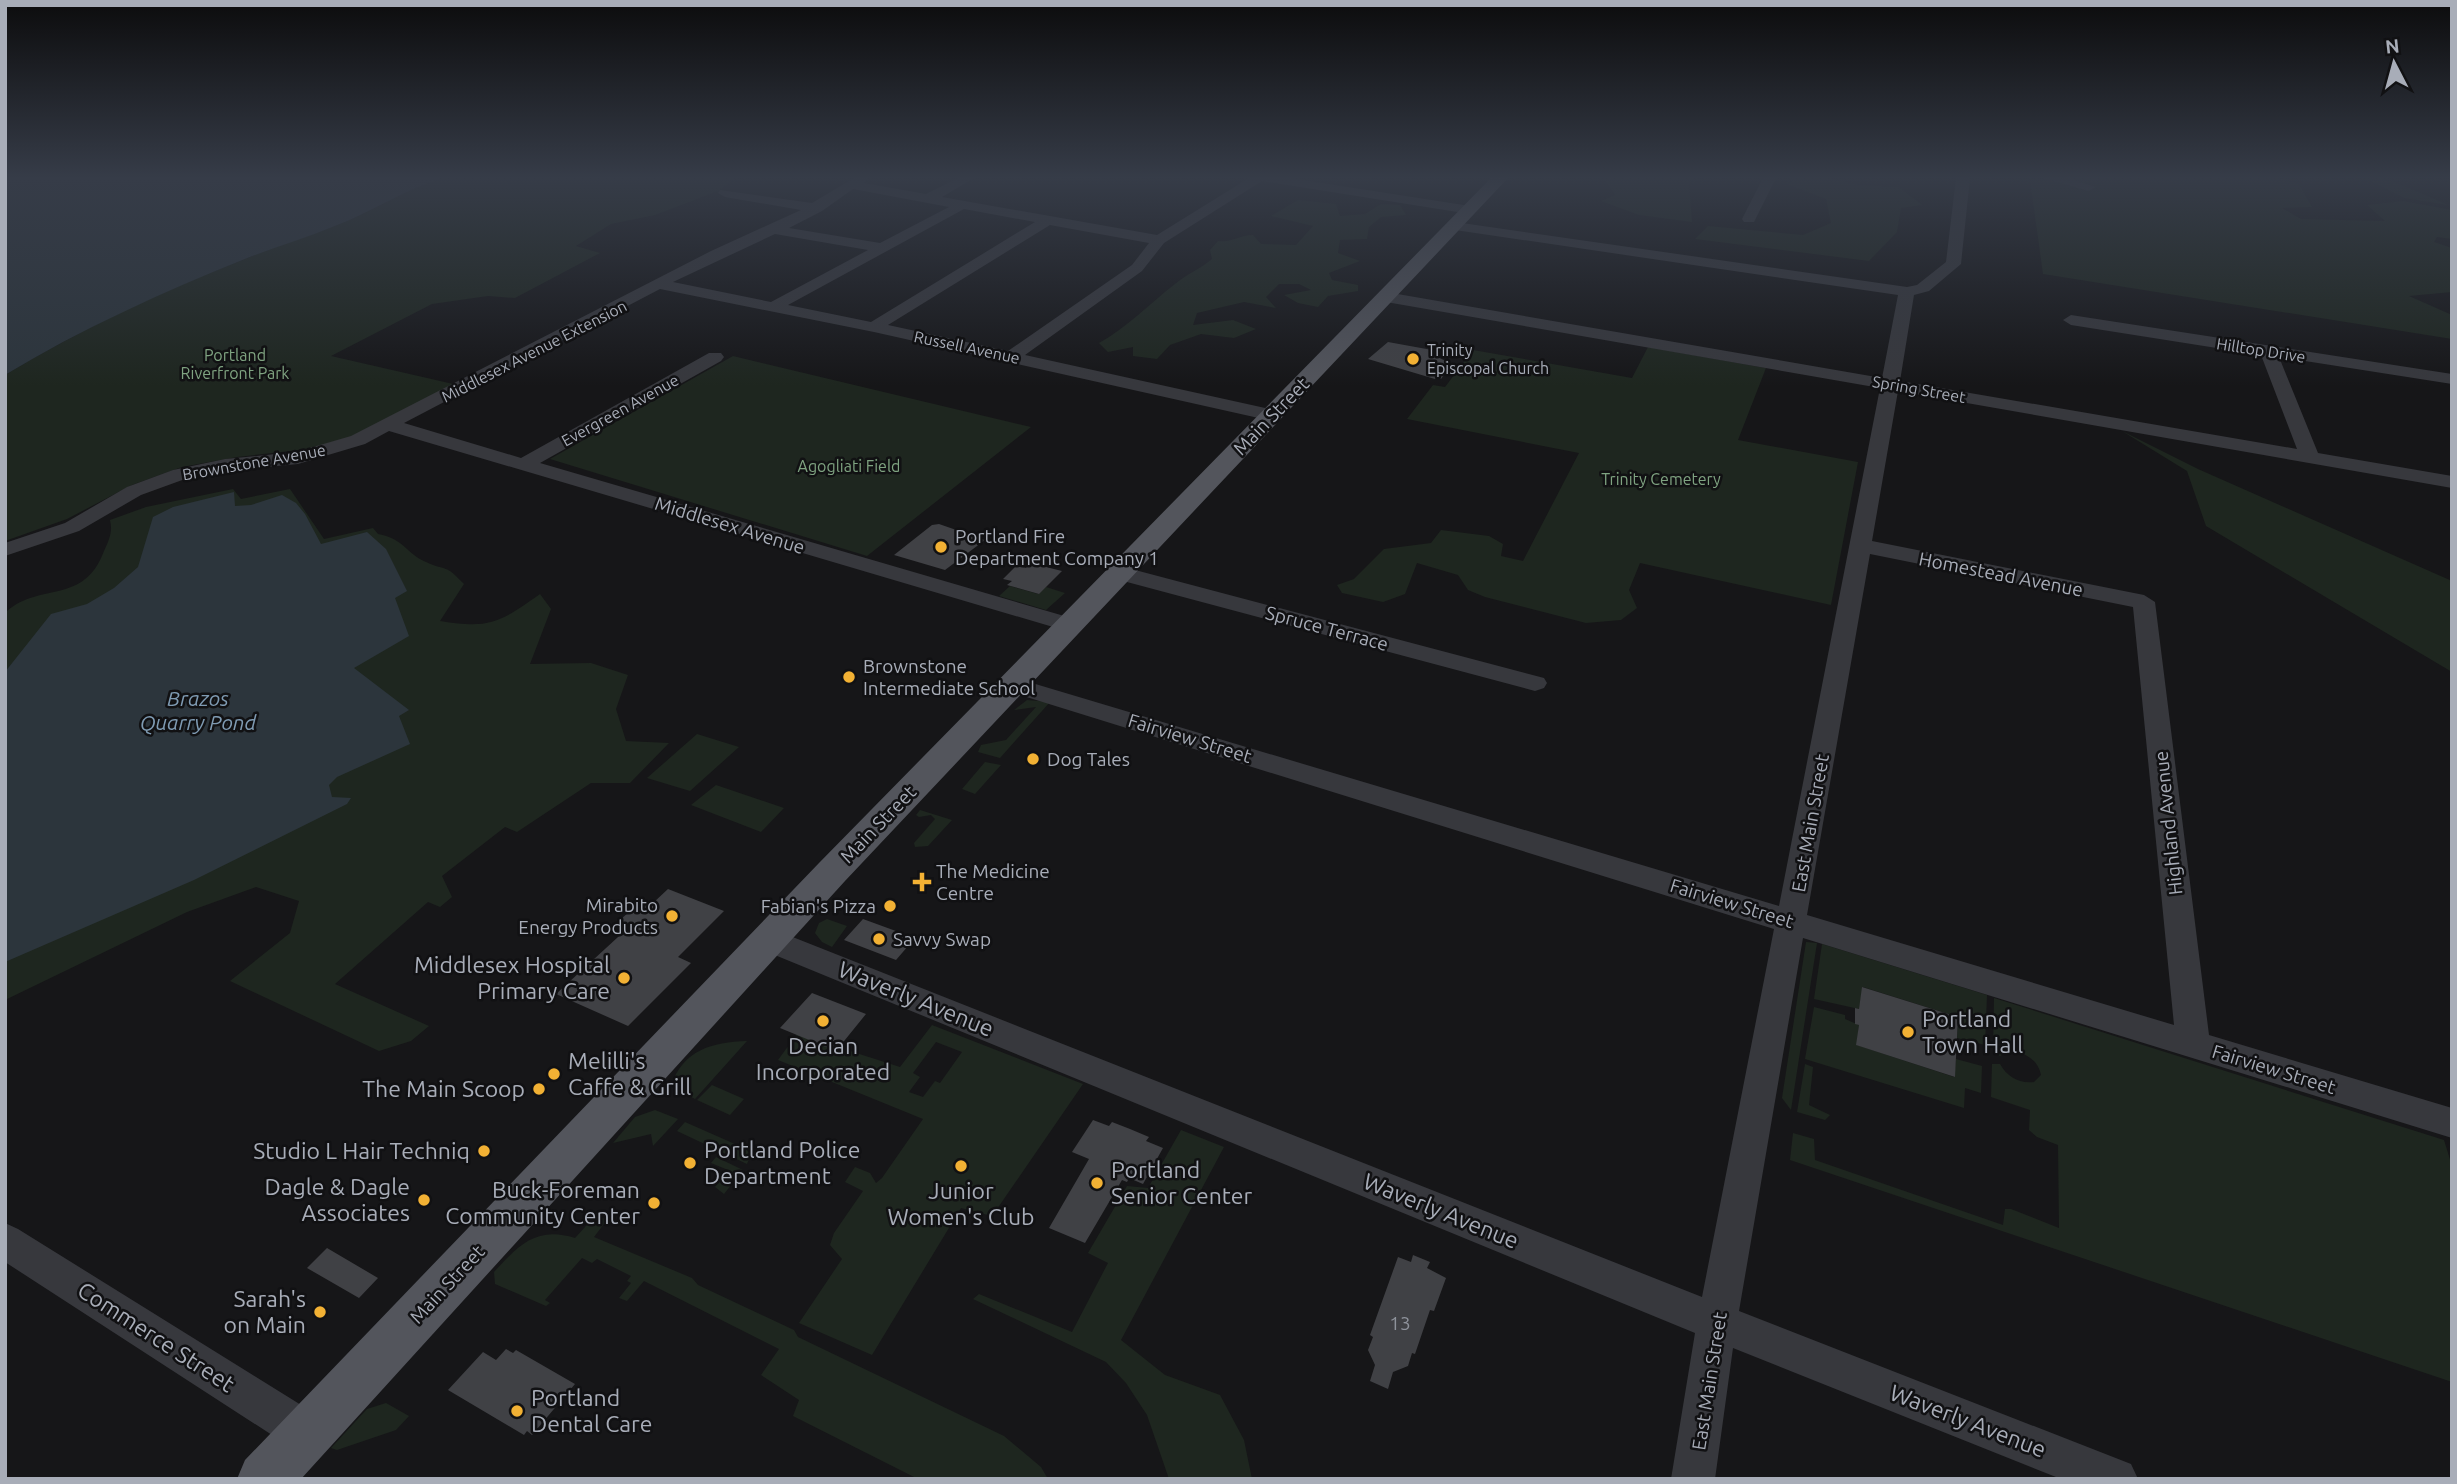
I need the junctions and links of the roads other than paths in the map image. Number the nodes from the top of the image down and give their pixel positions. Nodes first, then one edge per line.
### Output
1 (731, 247) edge
2 (878, 247) edge
3 (1004, 247) edge
4 (1154, 247) edge
5 (1434, 247) edge
6 (1638, 247) edge
7 (1956, 247) edge
8 (882, 248) joint
9 (662, 285) junction
10 (1907, 292) junction
11 (1386, 297) junction
12 (775, 306) junction
13 (2071, 320) dead end
14 (874, 327) junction
15 (2268, 351) junction
16 (715, 357) dead end
17 (1011, 357) junction
18 (2452, 379) edge
19 (1888, 384) junction
20 (1272, 415) junction
21 (389, 425) junction
22 (2310, 457) junction
23 (524, 464) junction
24 (2452, 482) edge
25 (1859, 545) junction
26 (5, 550) edge
27 (1120, 573) junction
28 (2144, 602) joint
29 (1070, 625) junction
30 (1535, 683) dead end
31 (1013, 684) junction
32 (1792, 921) junction
33 (769, 940) junction
34 (2193, 1044) junction
35 (2452, 1123) edge
36 (5, 1241) edge
37 (1717, 1322) junction
38 (307, 1433) junction
39 (264, 1479) edge
40 (1693, 1479) edge
41 (2116, 1479) edge

1 - 9 street, Middlesex Avenue Extension
2 - 8 street
3 - 14 street
4 - 17 street
5 - 11 main road, Main Street
6 - 10 street
7 - 10 street
8 - 12 street
9 - 12 street, Russell Avenue
9 - 21 street, Middlesex Avenue Extension
10 - 19 street, East Main Street
11 - 19 street, Spring Street
11 - 20 main road, Main Street
12 - 14 street, Russell Avenue
13 - 15 street, Hilltop Drive
14 - 17 street, Russell Avenue
15 - 18 street, Hilltop Drive
15 - 22 street
16 - 23 street, Evergreen Avenue
17 - 20 street, Russell Avenue
19 - 22 street, Spring Street
19 - 25 street, East Main Street
20 - 27 main road, Main Street
21 - 23 street, Middlesex Avenue
21 - 26 street, Brownstone Avenue
22 - 24 street, Spring Street
23 - 29 street, Middlesex Avenue
25 - 28 street, Homestead Avenue
25 - 32 street, East Main Street
27 - 29 main road, Main Street
27 - 30 street, Spruce Terrace
28 - 34 street, Highland Avenue
29 - 31 main road, Main Street
31 - 32 street, Fairview Street
31 - 33 main road, Main Street
32 - 34 street, Fairview Street
32 - 37 street, East Main Street
33 - 37 street, Waverly Avenue
33 - 38 main road, Main Street
34 - 35 street, Fairview Street
36 - 38 street, Commerce Street
37 - 40 street, East Main Street
37 - 41 street, Waverly Avenue
38 - 39 main road, Main Street

